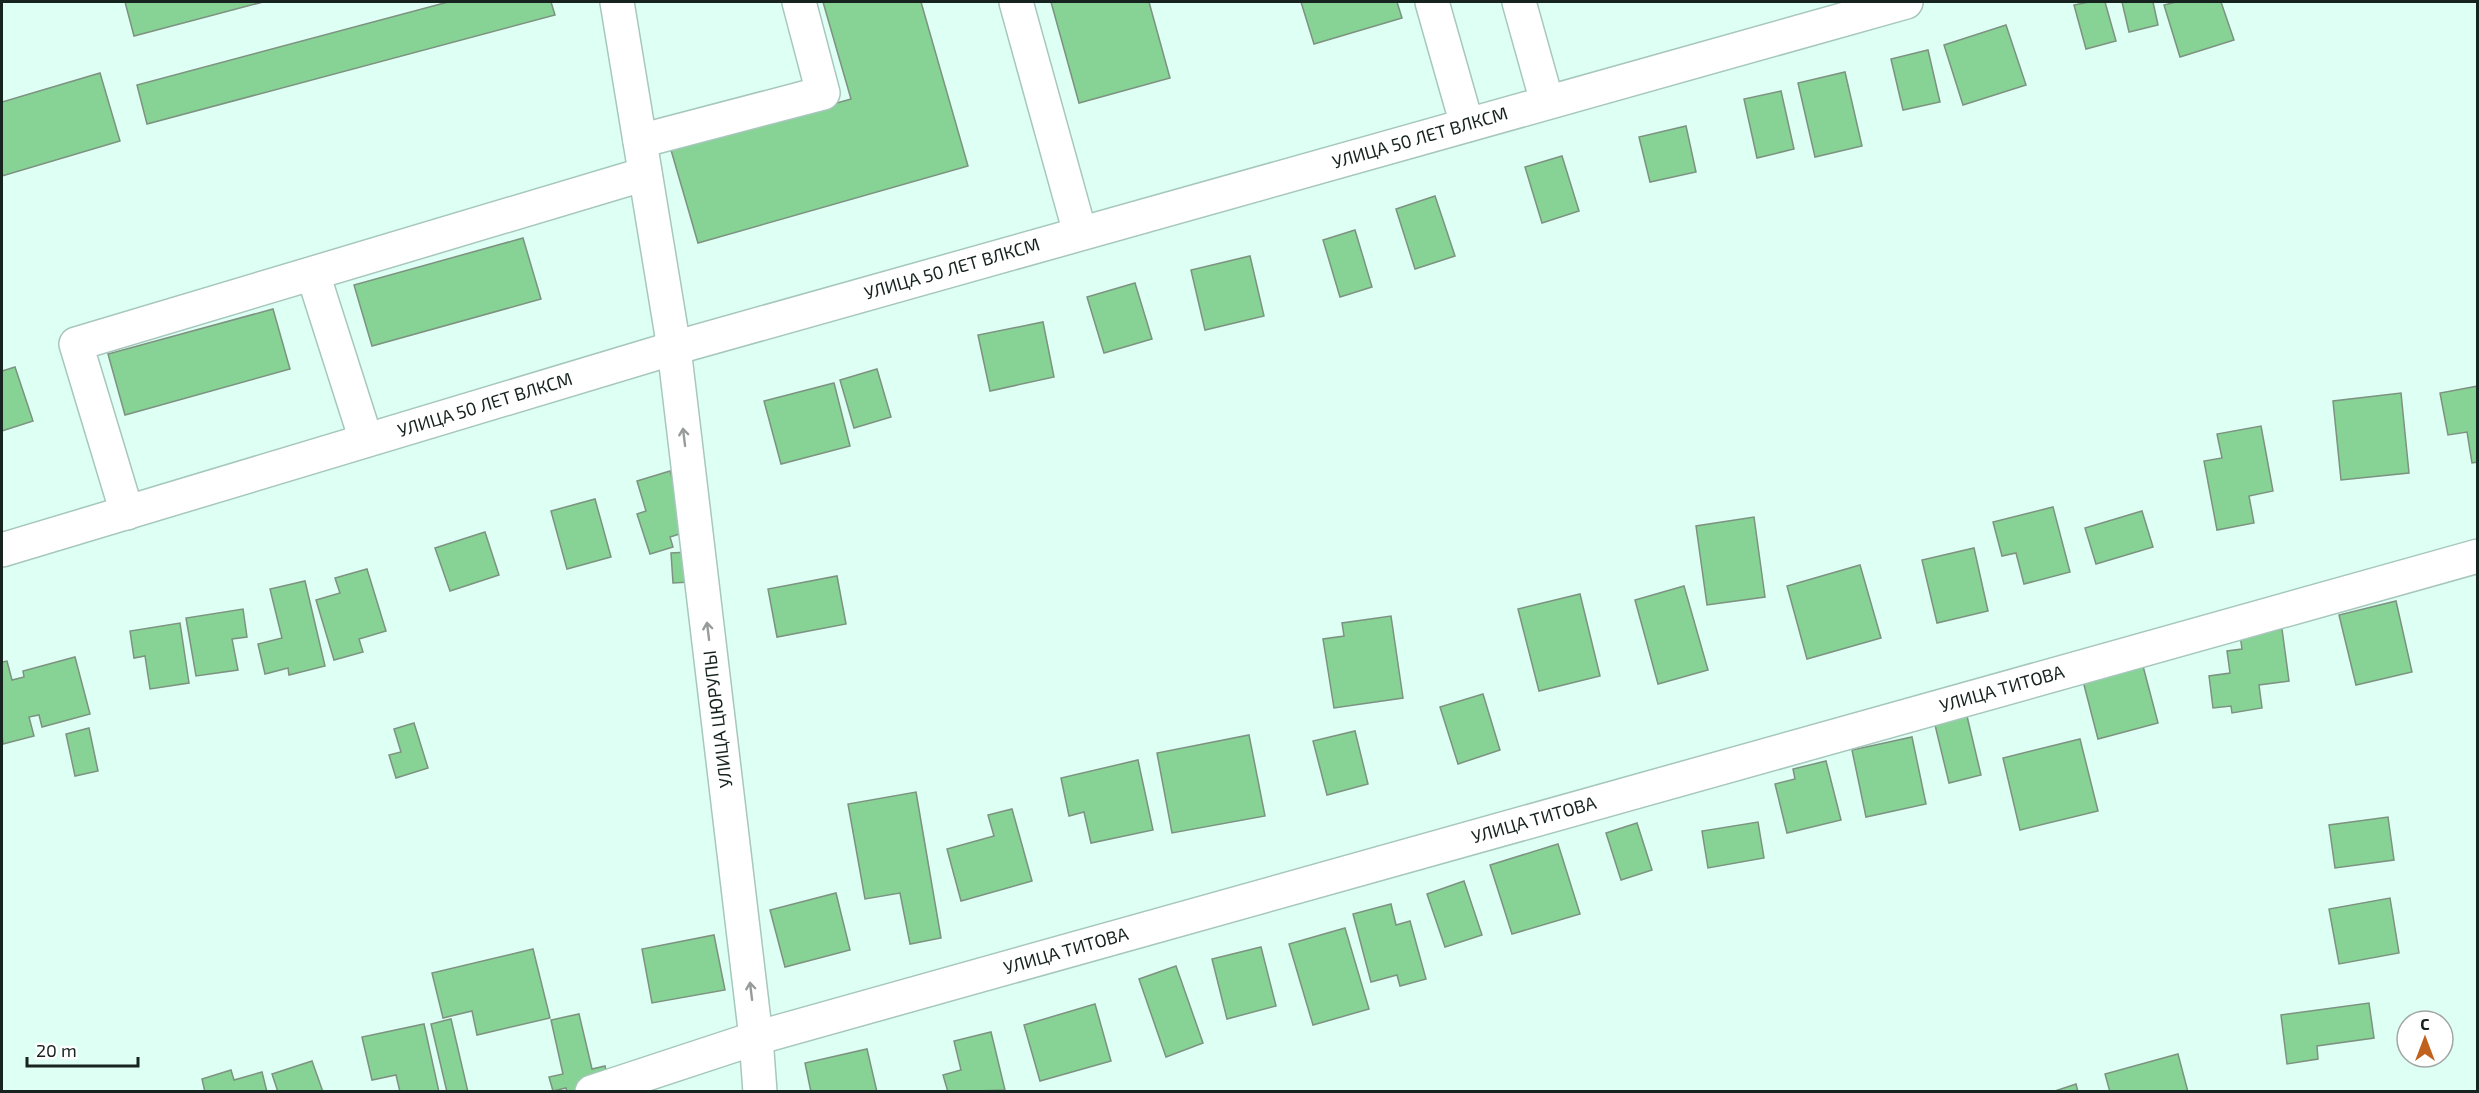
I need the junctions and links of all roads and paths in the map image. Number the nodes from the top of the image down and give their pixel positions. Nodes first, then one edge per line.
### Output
1 (617, 2) edge
2 (799, 2) edge
3 (1016, 2) edge
4 (1432, 2) edge
5 (1519, 2) edge
6 (1906, 2) edge
7 (1547, 102) junction
8 (1467, 125) junction
9 (640, 141) junction
10 (645, 174) junction
11 (1080, 233) junction
12 (313, 273) junction
13 (674, 348) junction
14 (366, 440) junction
15 (127, 513) junction
16 (2, 550) edge
17 (2478, 556) edge
18 (756, 1038) junction
19 (592, 1092) edge
20 (760, 1092) edge

1 - 9 street, УЛИЦА ЦЮРУПЫ
2 - 9 street
3 - 11 street
4 - 8 street
5 - 7 street
6 - 7 street, УЛИЦА 50 ЛЕТ ВЛКСМ
7 - 8 street, УЛИЦА 50 ЛЕТ ВЛКСМ
8 - 11 street, УЛИЦА 50 ЛЕТ ВЛКСМ
9 - 10 street, УЛИЦА ЦЮРУПЫ
10 - 12 street
10 - 13 street, УЛИЦА ЦЮРУПЫ
11 - 13 street, УЛИЦА 50 ЛЕТ ВЛКСМ
12 - 14 street
12 - 15 street
13 - 14 street, УЛИЦА 50 ЛЕТ ВЛКСМ
18 -> 13 street, УЛИЦА ЦЮРУПЫ
14 - 15 street, УЛИЦА 50 ЛЕТ ВЛКСМ
15 - 16 street, УЛИЦА 50 ЛЕТ ВЛКСМ
17 - 18 street, УЛИЦА ТИТОВА
18 - 19 street, УЛИЦА ТИТОВА
18 - 20 street, УЛИЦА ЦЮРУПЫ

